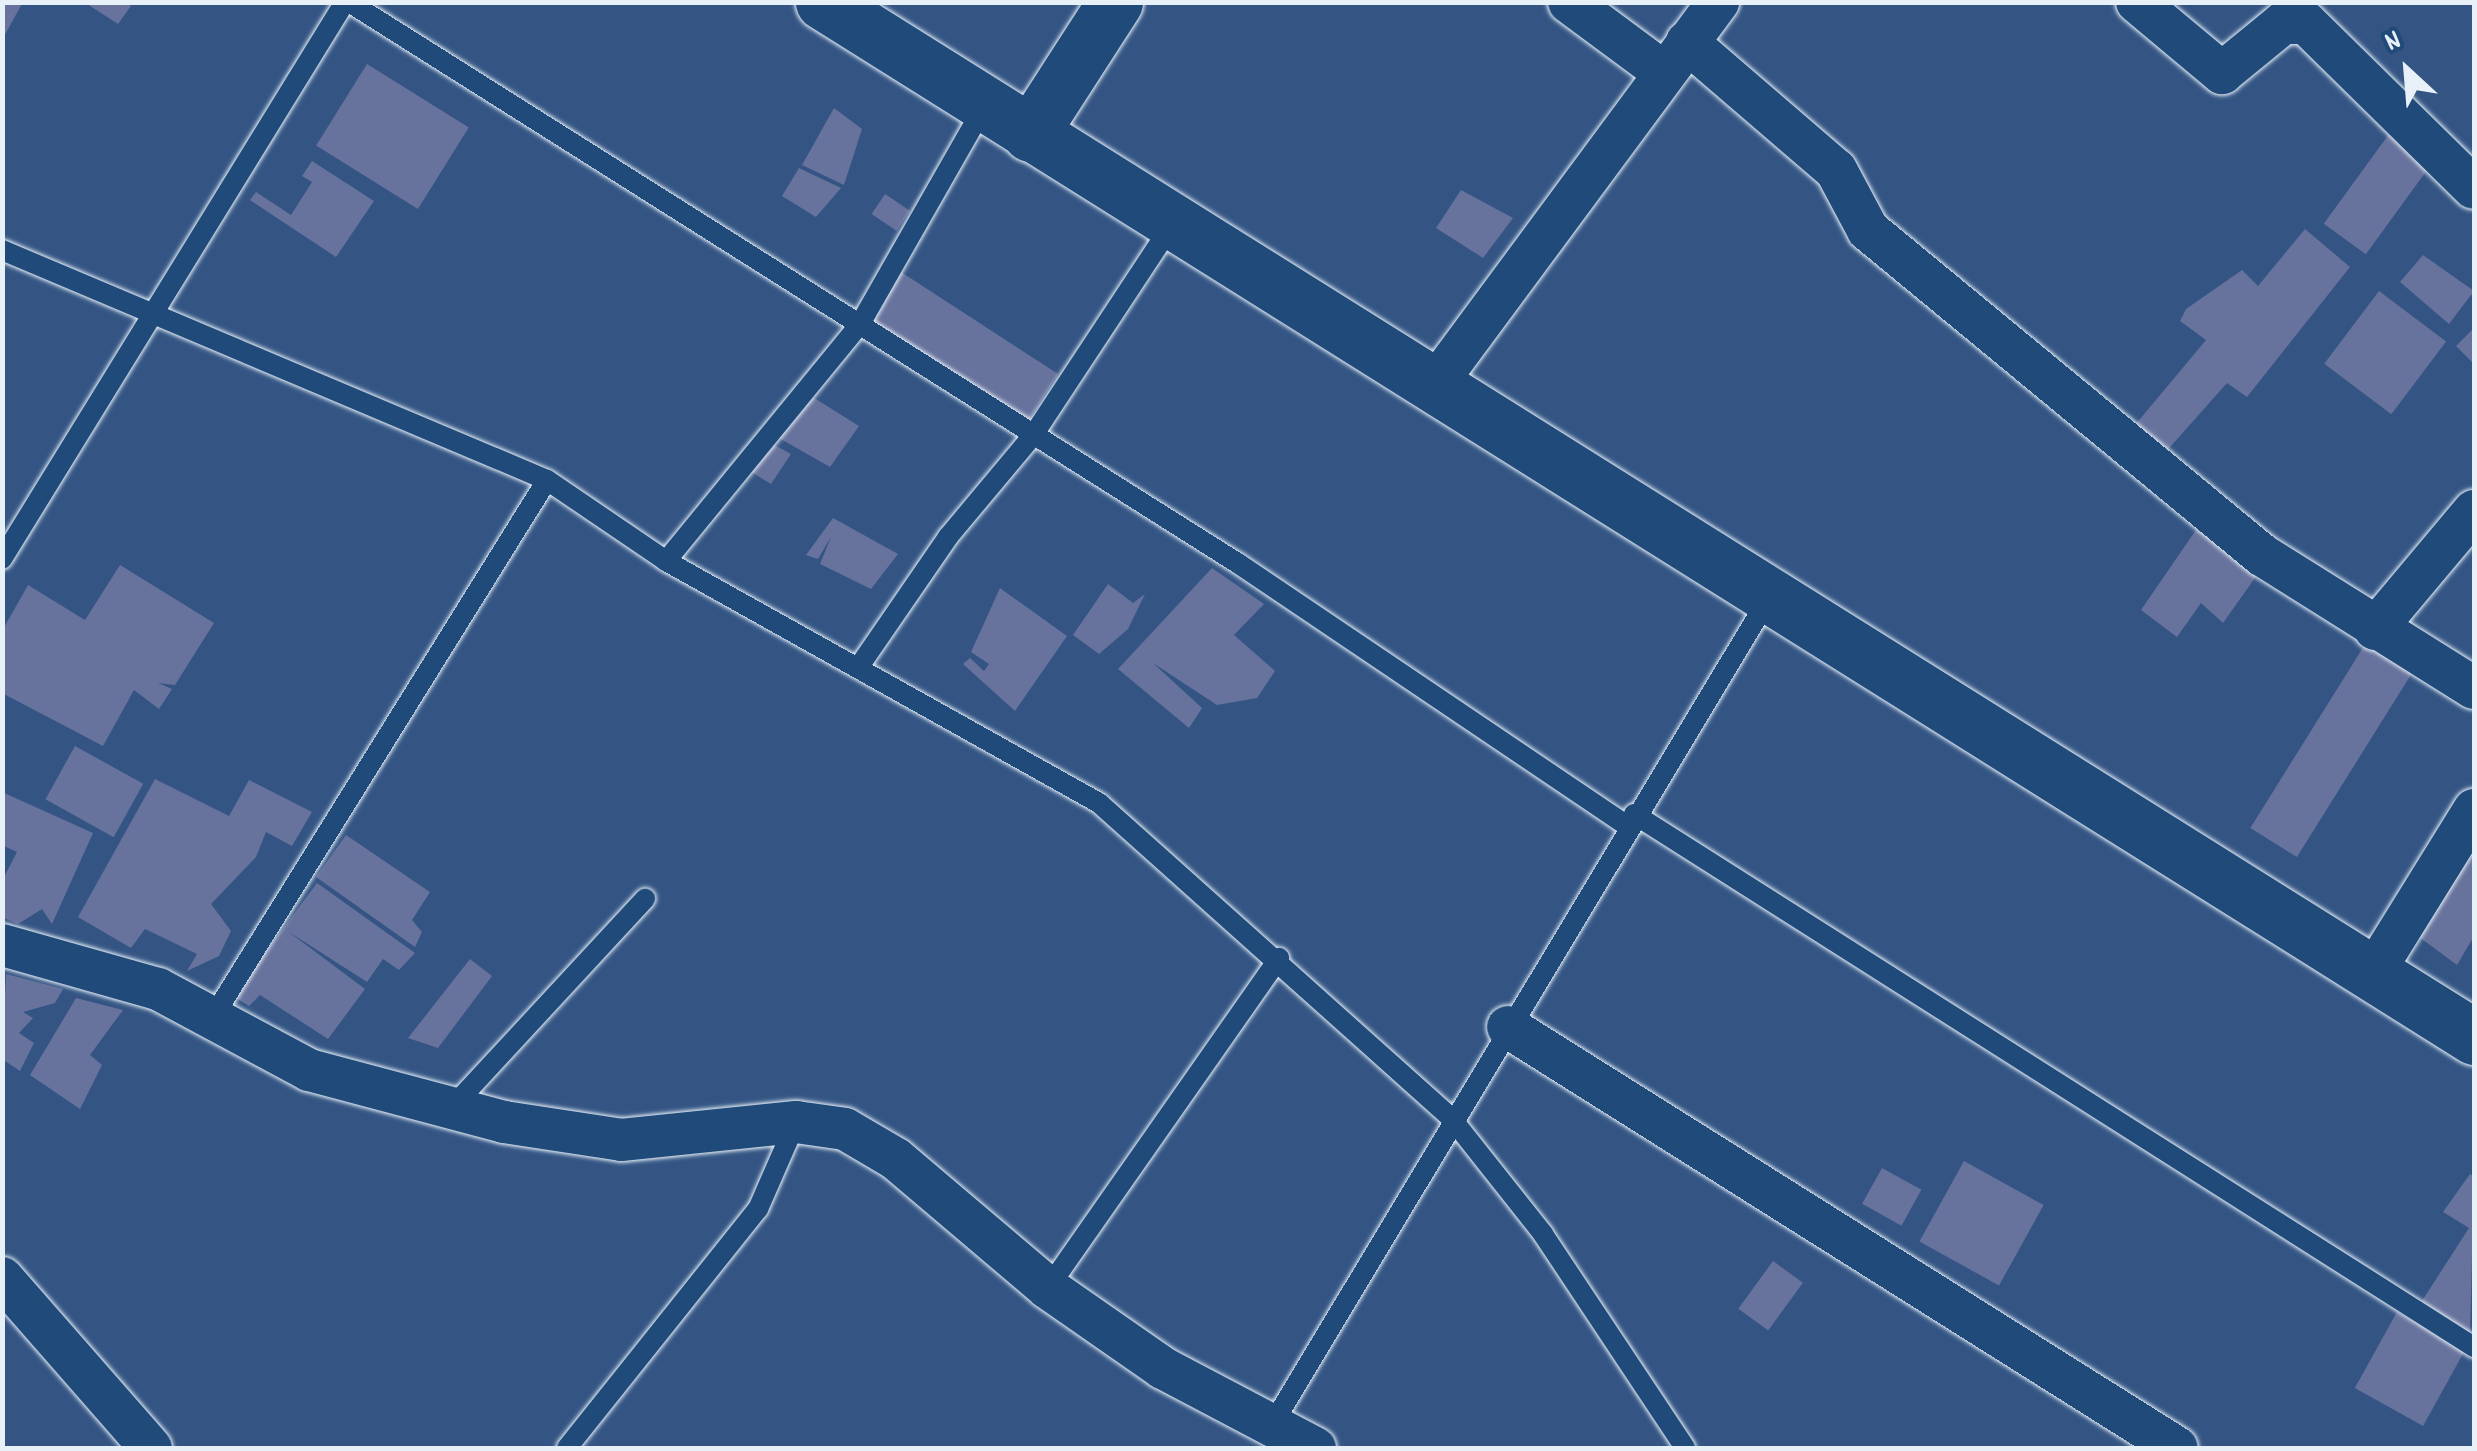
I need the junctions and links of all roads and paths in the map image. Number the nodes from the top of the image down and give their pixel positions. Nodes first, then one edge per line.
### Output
1 (347, 2) edge
2 (822, 2) edge
3 (1116, 2) edge
4 (1568, 2) edge
5 (1718, 2) edge
6 (2137, 2) edge
7 (878, 17) edge
8 (1676, 57) junction
9 (983, 108) junction
10 (1030, 134) junction
11 (2474, 188) edge
12 (1174, 222) junction
13 (2, 250) edge
14 (156, 310) junction
15 (860, 324) junction
16 (1434, 386) junction
17 (1034, 434) junction
18 (547, 480) junction
19 (2474, 511) edge
20 (2, 559) edge
21 (666, 561) junction
22 (1770, 596) junction
23 (2375, 629) junction
24 (858, 668) junction
25 (2474, 688) edge
26 (2474, 810) edge
27 (1630, 820) junction
28 (645, 899) dead end
29 (2, 945) edge
30 (1279, 958) junction
31 (2373, 973) junction
32 (213, 1017) junction
33 (1508, 1028) junction
34 (2474, 1037) edge
35 (456, 1104) junction
36 (1452, 1119) junction
37 (796, 1122) junction
38 (2, 1278) edge
39 (1048, 1288) junction
40 (2474, 1347) edge
41 (1272, 1425) junction
42 (141, 1445) edge
43 (567, 1448) edge
44 (1315, 1448) edge
45 (1685, 1448) edge
46 (2176, 1448) edge

1 - 14 lane
1 - 15 lane
2 - 7 main road
3 - 10 main road
4 - 8 street
5 - 8 street
6 - 11 street
7 - 9 main road
8 - 16 street
8 - 23 street
9 - 10 main road
9 - 15 lane
10 - 12 main road
12 - 16 main road
12 - 17 lane
13 - 14 lane
14 - 18 lane
14 - 20 lane
15 - 17 lane
15 - 21 lane
16 - 22 main road
17 - 24 lane
17 - 27 lane
18 - 21 lane
18 - 32 lane
19 - 23 street
21 - 24 lane
22 - 27 lane
22 - 31 main road
23 - 25 street
24 - 30 lane
26 - 31 street
27 - 33 lane
27 - 40 lane
28 - 35 lane
29 - 32 street
30 - 36 lane
30 - 39 lane
31 - 34 main road
32 - 35 street
33 - 36 lane
33 - 46 street
35 - 37 street
36 - 41 lane
36 - 45 lane
37 - 39 street
37 - 43 lane
38 - 42 street
39 - 41 street
41 - 44 street

